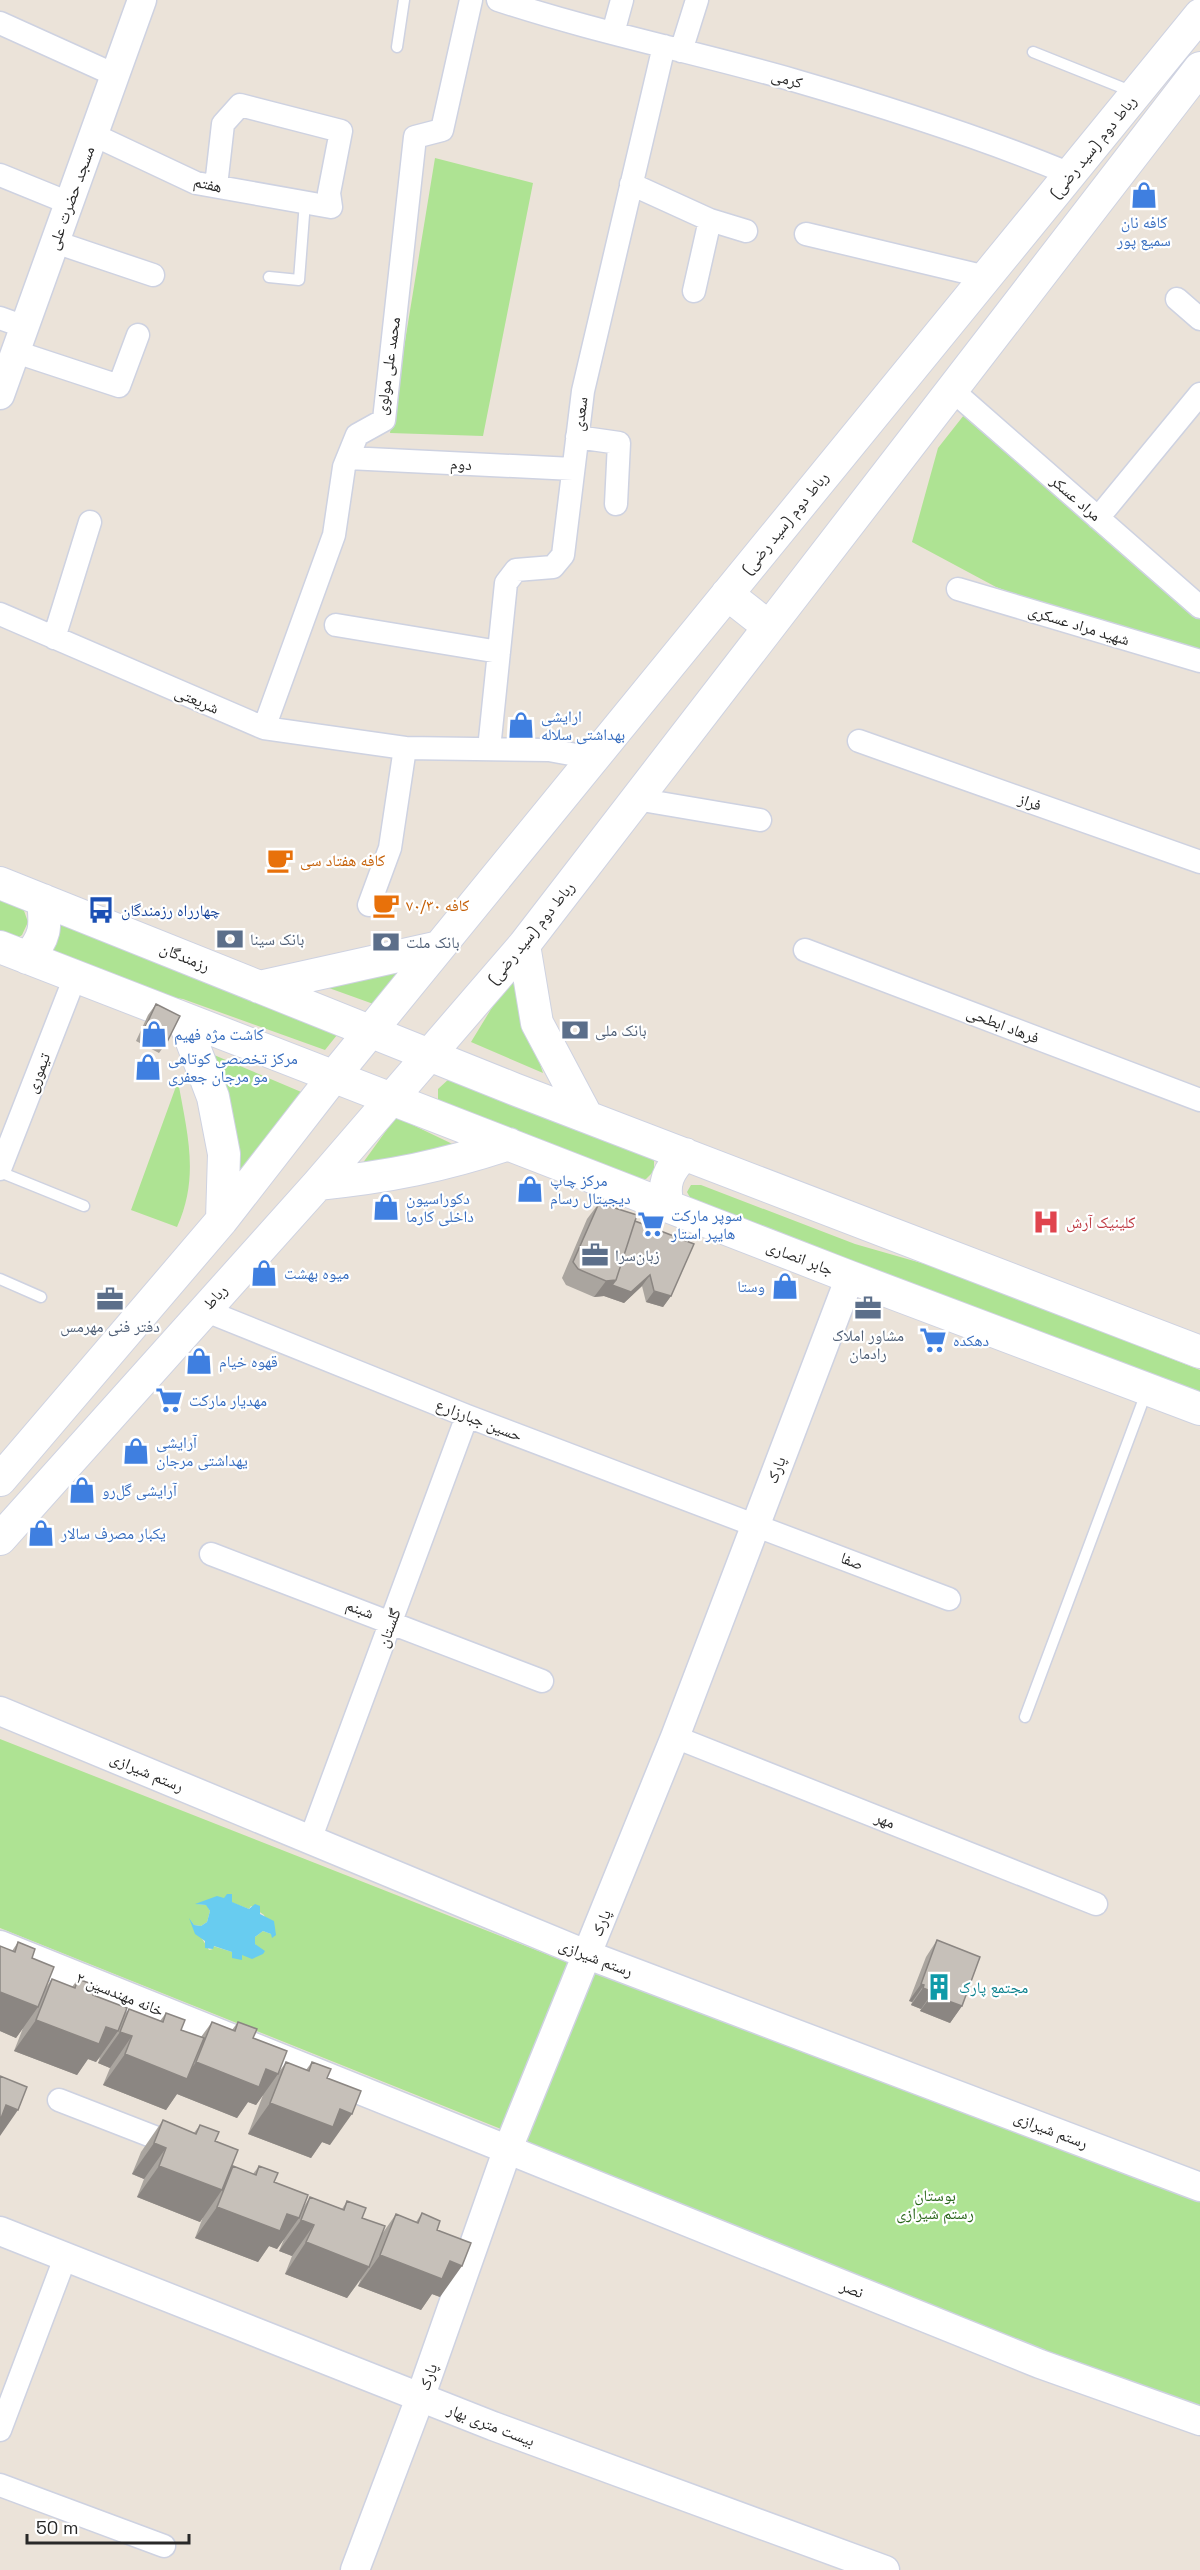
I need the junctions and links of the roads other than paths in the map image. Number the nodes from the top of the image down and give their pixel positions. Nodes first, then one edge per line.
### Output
1 (142, 0) edge
2 (404, 0) edge
3 (471, 0) edge
4 (498, 0) edge
5 (622, 0) edge
6 (697, 0) edge
7 (1200, 15) edge
8 (0, 23) edge
9 (613, 33) junction
10 (397, 47) dead end
11 (672, 48) junction
12 (1032, 52) dead end
13 (1200, 68) edge
14 (115, 75) junction
15 (1136, 93) junction
16 (94, 135) junction
17 (1070, 174) junction
18 (0, 175) edge
19 (632, 184) junction
20 (216, 186) junction
21 (304, 202) junction
22 (69, 203) junction
23 (710, 220) junction
24 (746, 231) dead end
25 (806, 234) dead end
26 (55, 242) junction
27 (153, 275) dead end
28 (269, 277) dead end
29 (986, 278) junction
30 (694, 291) dead end
31 (1177, 299) dead end
32 (1200, 319) edge
33 (14, 332) edge
34 (138, 335) dead end
35 (952, 390) junction
36 (1200, 394) edge
37 (0, 396) edge
38 (577, 437) junction
39 (348, 458) junction
40 (573, 469) junction
41 (616, 504) dead end
42 (1098, 518) junction
43 (90, 522) dead end
44 (958, 589) dead end
45 (727, 594) junction
46 (1200, 607) edge
47 (0, 615) edge
48 (336, 625) dead end
49 (769, 627) junction
50 (54, 638) junction
51 (499, 652) junction
52 (1200, 661) edge
53 (264, 728) junction
54 (860, 741) dead end
55 (405, 748) junction
56 (489, 749) junction
57 (593, 758) junction
58 (636, 799) junction
59 (760, 820) dead end
60 (1200, 862) edge
61 (0, 883) edge
62 (43, 900) junction
63 (369, 905) dead end
64 (524, 945) junction
65 (439, 946) junction
66 (806, 950) dead end
67 (14, 953) edge
68 (75, 976) junction
69 (259, 987) junction
70 (183, 1018) junction
71 (370, 1031) junction
72 (429, 1055) junction
73 (334, 1076) junction
74 (391, 1098) junction
75 (1200, 1100) edge
76 (587, 1117) junction
77 (509, 1144) junction
78 (685, 1154) junction
79 (0, 1170) edge
80 (318, 1184) junction
81 (84, 1206) dead end
82 (668, 1206) junction
83 (222, 1220) junction
84 (850, 1277) junction
85 (0, 1278) edge
86 (41, 1297) dead end
87 (204, 1310) junction
88 (1200, 1352) edge
89 (1148, 1389) junction
90 (1200, 1409) edge
91 (467, 1416) junction
92 (4, 1469) edge
93 (756, 1524) junction
94 (0, 1539) edge
95 (211, 1554) dead end
96 (949, 1599) dead end
97 (391, 1621) junction
98 (542, 1681) dead end
99 (0, 1711) edge
100 (1025, 1717) dead end
101 (675, 1737) junction
102 (310, 1840) junction
103 (1096, 1904) dead end
104 (0, 1945) edge
105 (588, 1955) junction
106 (59, 2100) dead end
107 (507, 2151) junction
108 (203, 2156) edge
109 (1200, 2187) edge
110 (0, 2231) edge
111 (65, 2258) junction
112 (420, 2398) junction
113 (1200, 2421) edge
114 (0, 2430) edge
115 (0, 2485) edge
116 (164, 2546) dead end
117 (355, 2570) edge
118 (885, 2570) edge

1 - 14 street, مسجد حضرت علی
2 - 10 lane
3 - 39 street, محمد علی مولوی
4 - 9 street, کرمی
5 - 9 street
6 - 11 street
7 - 15 main road, رباط دوم (سید رضی)
8 - 14 street
9 - 11 street, کرمی
11 - 17 street, کرمی
11 - 19 street, سعدی
12 - 15 lane
13 - 35 main road, رباط دوم (سید رضی)
14 - 16 street, مسجد حضرت علی
15 - 17 main road, رباط دوم (سید رضی)
16 - 20 street, هفتم
16 - 22 street, مسجد حضرت علی
17 - 29 main road, رباط دوم (سید رضی)
18 - 22 street
19 - 23 street
19 - 38 street, سعدی
20 - 21 street, هفتم
20 - 21 street, هفتم
21 - 28 lane
22 - 26 street, مسجد حضرت علی
23 - 24 street
23 - 30 street
25 - 29 street
26 - 27 street
26 - 33 street, مسجد حضرت علی
29 - 45 main road, رباط دوم (سید رضی)
31 - 32 street
33 - 34 street
33 - 37 street, مسجد حضرت علی
35 - 42 street, مراد عسکر
35 - 49 main road, رباط دوم (سید رضی)
36 - 42 street
38 - 40 street, سعدی
38 - 41 street
39 - 40 street, دوم
39 - 53 street, محمد علی مولوی
40 - 51 street, سعدی
42 - 46 street, مراد عسکر
43 - 50 street
44 - 52 street, شهید مراد عسکری
45 - 49 main road
45 - 57 main road, رباط دوم (سید رضی)
47 - 50 street, شریعتی
48 - 51 street
49 - 58 main road, رباط دوم (سید رضی)
50 - 53 street, شریعتی
51 - 56 street, سعدی
53 - 55 street, شریعتی
54 - 60 street, فراز
55 - 56 street, شریعتی
55 - 63 street
56 - 57 street, شریعتی
57 - 65 main road, رباط دوم (سید رضی)
58 - 59 street
58 - 64 main road, رباط دوم (سید رضی)
61 - 62 main road, رزمندگان
62 - 67 main road
62 - 69 main road, رزمندگان
64 - 72 main road, رباط دوم (سید رضی)
64 - 76 main road
65 - 69 main road
65 - 71 main road, رباط دوم (سید رضی)
66 - 75 street, فرهاد ابطحی
67 - 68 main road
68 - 70 main road
68 - 79 street, تیموری
69 - 71 main road, رزمندگان
70 - 73 main road
70 - 83 main road
71 - 72 main road
71 - 73 main road
72 - 74 main road, رباط
72 - 76 main road
73 - 74 main road, جابر انصاری
73 - 83 main road
74 - 77 main road, جابر انصاری
74 - 80 main road, رباط
76 - 78 main road
77 - 80 main road
77 - 82 main road, جابر انصاری
78 - 82 main road
78 - 88 main road
79 - 81 lane
80 - 87 main road, رباط
82 - 84 main road, جابر انصاری
83 - 92 main road
84 - 89 main road, جابر انصاری
84 - 93 street, پارک
85 - 86 lane
87 - 91 street, حسین جبارزارع
87 - 94 main road, رباط
89 - 90 main road, جابر انصاری
89 - 100 lane
91 - 93 street, حسین جبارزارع
91 - 97 street, گلستان
93 - 96 street, صفا
93 - 101 street, پارک
95 - 97 street, شبنم
97 - 98 street, شبنم
97 - 102 street, گلستان
99 - 102 street, رستم شیرازی
101 - 103 street, مهر
101 - 105 street, پارک
102 - 105 street, رستم شیرازی
104 - 107 street, خانه مهندسین ۲
105 - 107 street, پارک
105 - 109 street, رستم شیرازی
106 - 108 street
107 - 112 street, پارک
107 - 113 street, نصر
110 - 111 street, بیست متری بهار
111 - 112 street, بیست متری بهار
111 - 114 street
112 - 117 street, پارک
112 - 118 street, بیست متری بهار
115 - 116 street

